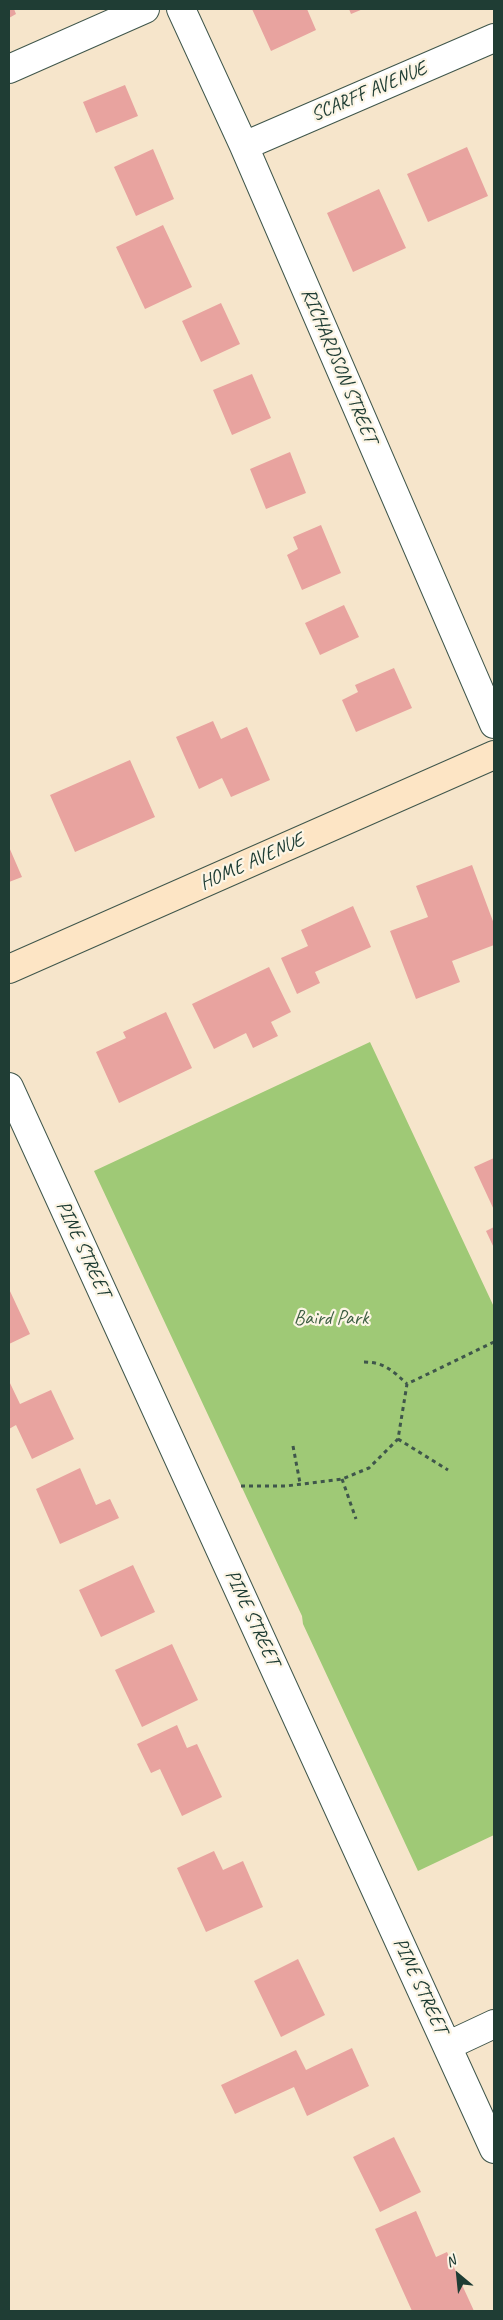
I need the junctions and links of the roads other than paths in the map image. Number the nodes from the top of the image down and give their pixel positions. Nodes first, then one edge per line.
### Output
1 (145, 9) edge
2 (181, 9) edge
3 (494, 38) edge
4 (9, 69) edge
5 (244, 146) junction
6 (494, 724) edge
7 (494, 755) edge
8 (9, 969) edge
9 (9, 1086) edge
10 (494, 2024) edge
11 (447, 2046) junction
12 (494, 2149) edge

1 - 4 street
2 - 5 street, RICHARDSON STREET
3 - 5 street, SCARFF AVENUE
5 - 6 street, RICHARDSON STREET
7 - 8 main road, HOME AVENUE
9 - 11 street, PINE STREET
10 - 11 street
11 - 12 street, PINE STREET

